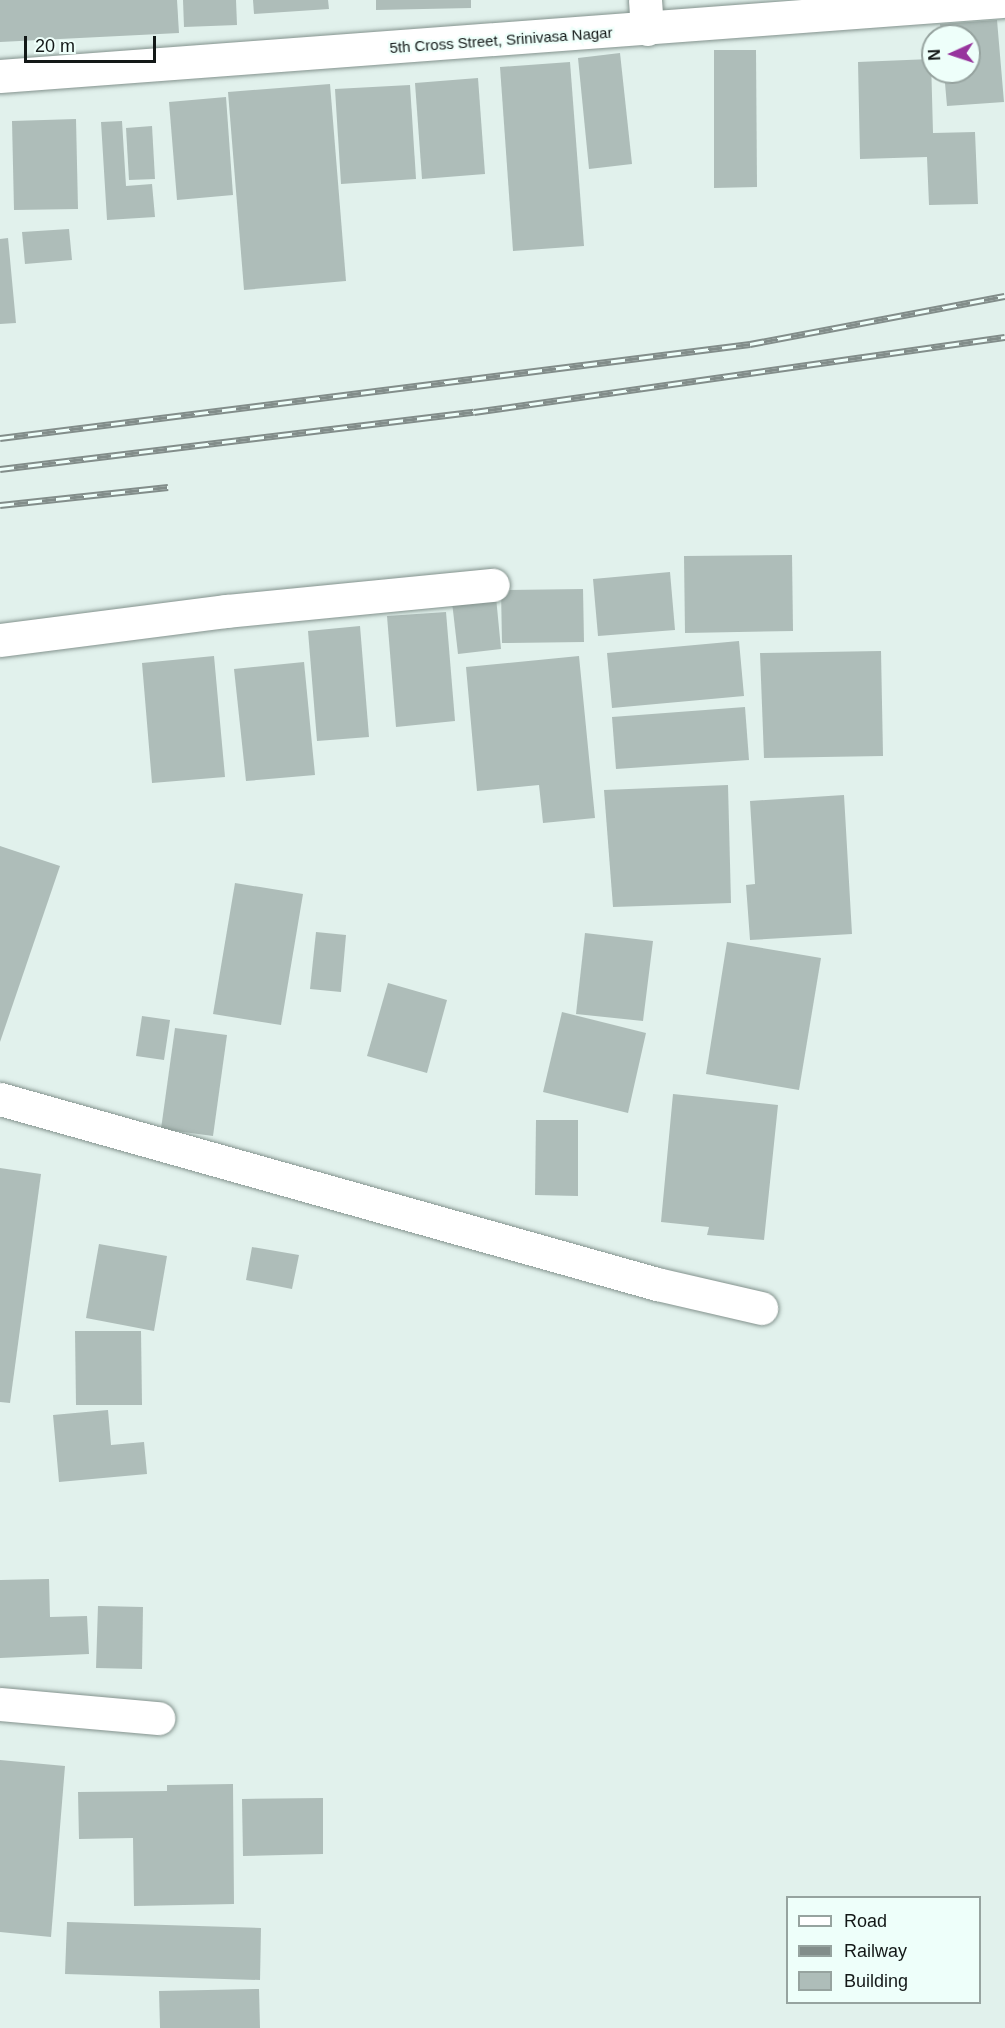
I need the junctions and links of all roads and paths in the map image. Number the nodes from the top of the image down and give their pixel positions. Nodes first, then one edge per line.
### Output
1 (1002, 1) edge
2 (646, 14) edge
3 (0, 76) edge
4 (493, 585) dead end
5 (0, 640) edge
6 (0, 1099) edge
7 (761, 1308) dead end
8 (0, 1704) edge
9 (158, 1718) dead end

1 - 2 street, 5th Cross Street, Srinivasa Nagar
2 - 3 street, 5th Cross Street, Srinivasa Nagar
4 - 5 street
6 - 7 street
8 - 9 street

